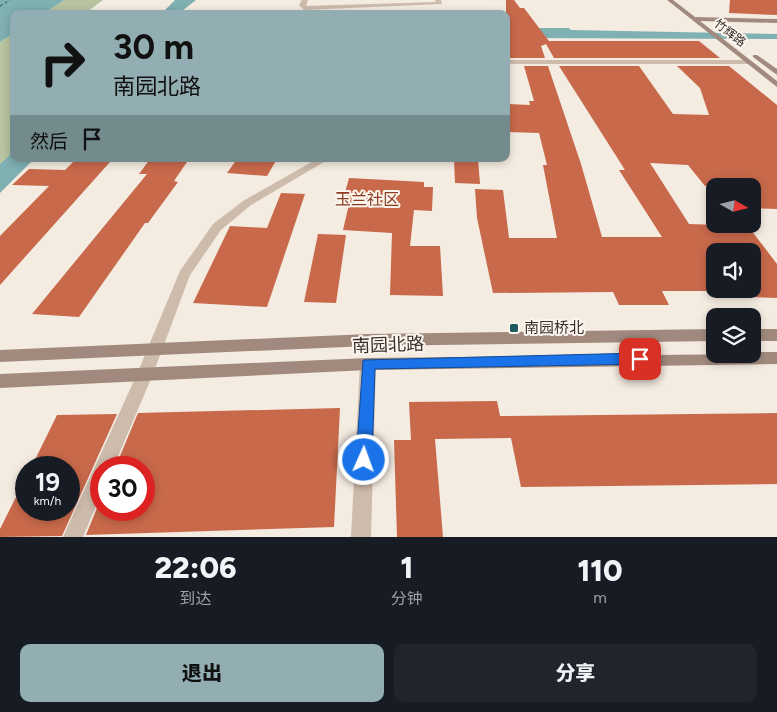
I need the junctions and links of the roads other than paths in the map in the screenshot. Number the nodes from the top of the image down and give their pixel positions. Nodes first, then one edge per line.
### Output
1 (305, 0) edge
2 (438, 0) edge
3 (670, 0) edge
4 (679, 0) edge
5 (696, 20) junction
6 (707, 21) junction
7 (777, 22) edge
8 (713, 29) junction
9 (748, 51) dead end
10 (510, 62) edge
11 (748, 62) junction
12 (768, 66) junction
13 (777, 67) edge
14 (777, 73) edge
15 (777, 85) edge
16 (319, 162) edge
17 (706, 335) edge
18 (761, 335) edge
19 (777, 335) edge
20 (154, 349) junction
21 (0, 356) edge
22 (777, 358) edge
23 (368, 364) junction
24 (145, 374) junction
25 (0, 381) edge
26 (109, 456) edge
27 (90, 499) edge
28 (73, 537) edge
29 (361, 537) edge

1 - 2 street
3 - 5 main road, 竹辉路
4 - 6 main road, 竹辉路
5 - 6 main road
5 - 8 main road, 竹辉路
6 - 7 main road
6 - 8 main road, 竹辉路
8 - 11 main road, 竹辉路
9 - 12 main road, 竹辉路
10 - 11 street
11 - 15 main road, 竹辉路
12 - 13 street
12 - 14 main road, 竹辉路
16 - 20 street
17 - 20 main road, 南园北路
18 - 19 main road
20 - 21 main road, 南园北路
20 - 24 street
22 - 23 main road, 南园北路
23 - 24 main road, 南园北路
23 - 29 street
24 - 25 main road, 南园北路
24 - 26 street
27 - 28 street

